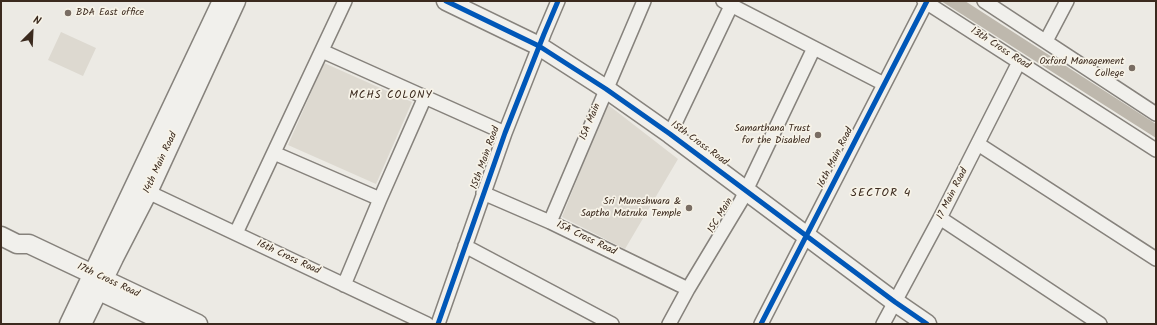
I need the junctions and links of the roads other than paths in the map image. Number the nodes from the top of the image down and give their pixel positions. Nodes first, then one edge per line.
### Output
1 (222, 1) edge
2 (236, 1) edge
3 (345, 1) edge
4 (446, 1) edge
5 (558, 1) edge
6 (644, 1) edge
7 (926, 1) edge
8 (984, 1) edge
9 (1067, 1) edge
10 (727, 3) edge
11 (1046, 41) junction
12 (539, 46) junction
13 (814, 48) junction
14 (322, 51) junction
15 (1020, 62) junction
16 (884, 84) junction
17 (606, 89) junction
18 (425, 97) junction
19 (1156, 114) edge
20 (505, 133) junction
21 (670, 134) junction
22 (978, 144) junction
23 (1156, 150) edge
24 (274, 153) junction
25 (746, 190) junction
26 (148, 192) junction
27 (484, 193) junction
28 (380, 199) junction
29 (940, 218) junction
30 (550, 222) junction
31 (236, 233) junction
32 (1, 236) edge
33 (806, 236) junction
34 (465, 246) junction
35 (1156, 259) edge
36 (95, 282) junction
37 (344, 285) junction
38 (688, 289) junction
39 (894, 302) junction
40 (69, 324) edge
41 (82, 324) edge
42 (169, 324) edge
43 (198, 324) edge
44 (427, 324) edge
45 (438, 324) edge
46 (612, 324) edge
47 (669, 324) edge
48 (761, 324) edge
49 (883, 324) edge
50 (927, 324) edge
51 (1100, 324) edge

1 - 36 main road, 14th Main Road
2 - 26 main road, 14th Main Road
3 - 14 street
4 - 12 main road, 15th Cross Road
5 - 12 street, 15th Main Road
6 - 17 street, 15A Main
7 - 15 street, 13th Cross Road
7 - 16 street, 16th Main Road
8 - 11 street
9 - 11 street
10 - 13 street
10 - 21 street
11 - 19 street
12 - 17 main road, 15th Cross Road
12 - 20 street, 15th Main Road
13 - 16 street
13 - 25 street, 15C Main
14 - 18 street
14 - 24 street
15 - 22 street, 17 Main Road
15 - 23 street, 13th Cross Road
16 - 33 street, 16th Main Road
17 - 21 main road, 15th Cross Road
17 - 30 street, 15A Main
18 - 20 street
18 - 28 street
20 - 27 street, 15th Main Road
21 - 25 main road, 15th Cross Road
22 - 29 street, 17 Main Road
22 - 35 street
24 - 28 street
24 - 31 street
25 - 33 main road, 15th Cross Road
25 - 38 street, 15C Main
26 - 31 street, 16th Cross Road
26 - 36 main road, 14th Main Road
27 - 30 street, 15A Cross Road
27 - 34 street, 15th Main Road
28 - 37 street
29 - 39 street, 17 Main Road
29 - 51 street
30 - 38 street, 15A Cross Road
31 - 37 street, 16th Cross Road
32 - 36 main road, 17th Cross Road
33 - 39 main road, 15th Cross Road
33 - 48 street, 16th Main Road
34 - 45 street, 15th Main Road
34 - 46 street
36 - 40 main road, 14th Main Road
36 - 41 main road, 14th Main Road
36 - 42 main road, 17th Cross Road
36 - 43 main road, 17th Cross Road
37 - 44 street, 16th Cross Road
38 - 47 street, 15C Main
39 - 49 street, 17 Main Road
39 - 50 main road, 15th Cross Road

